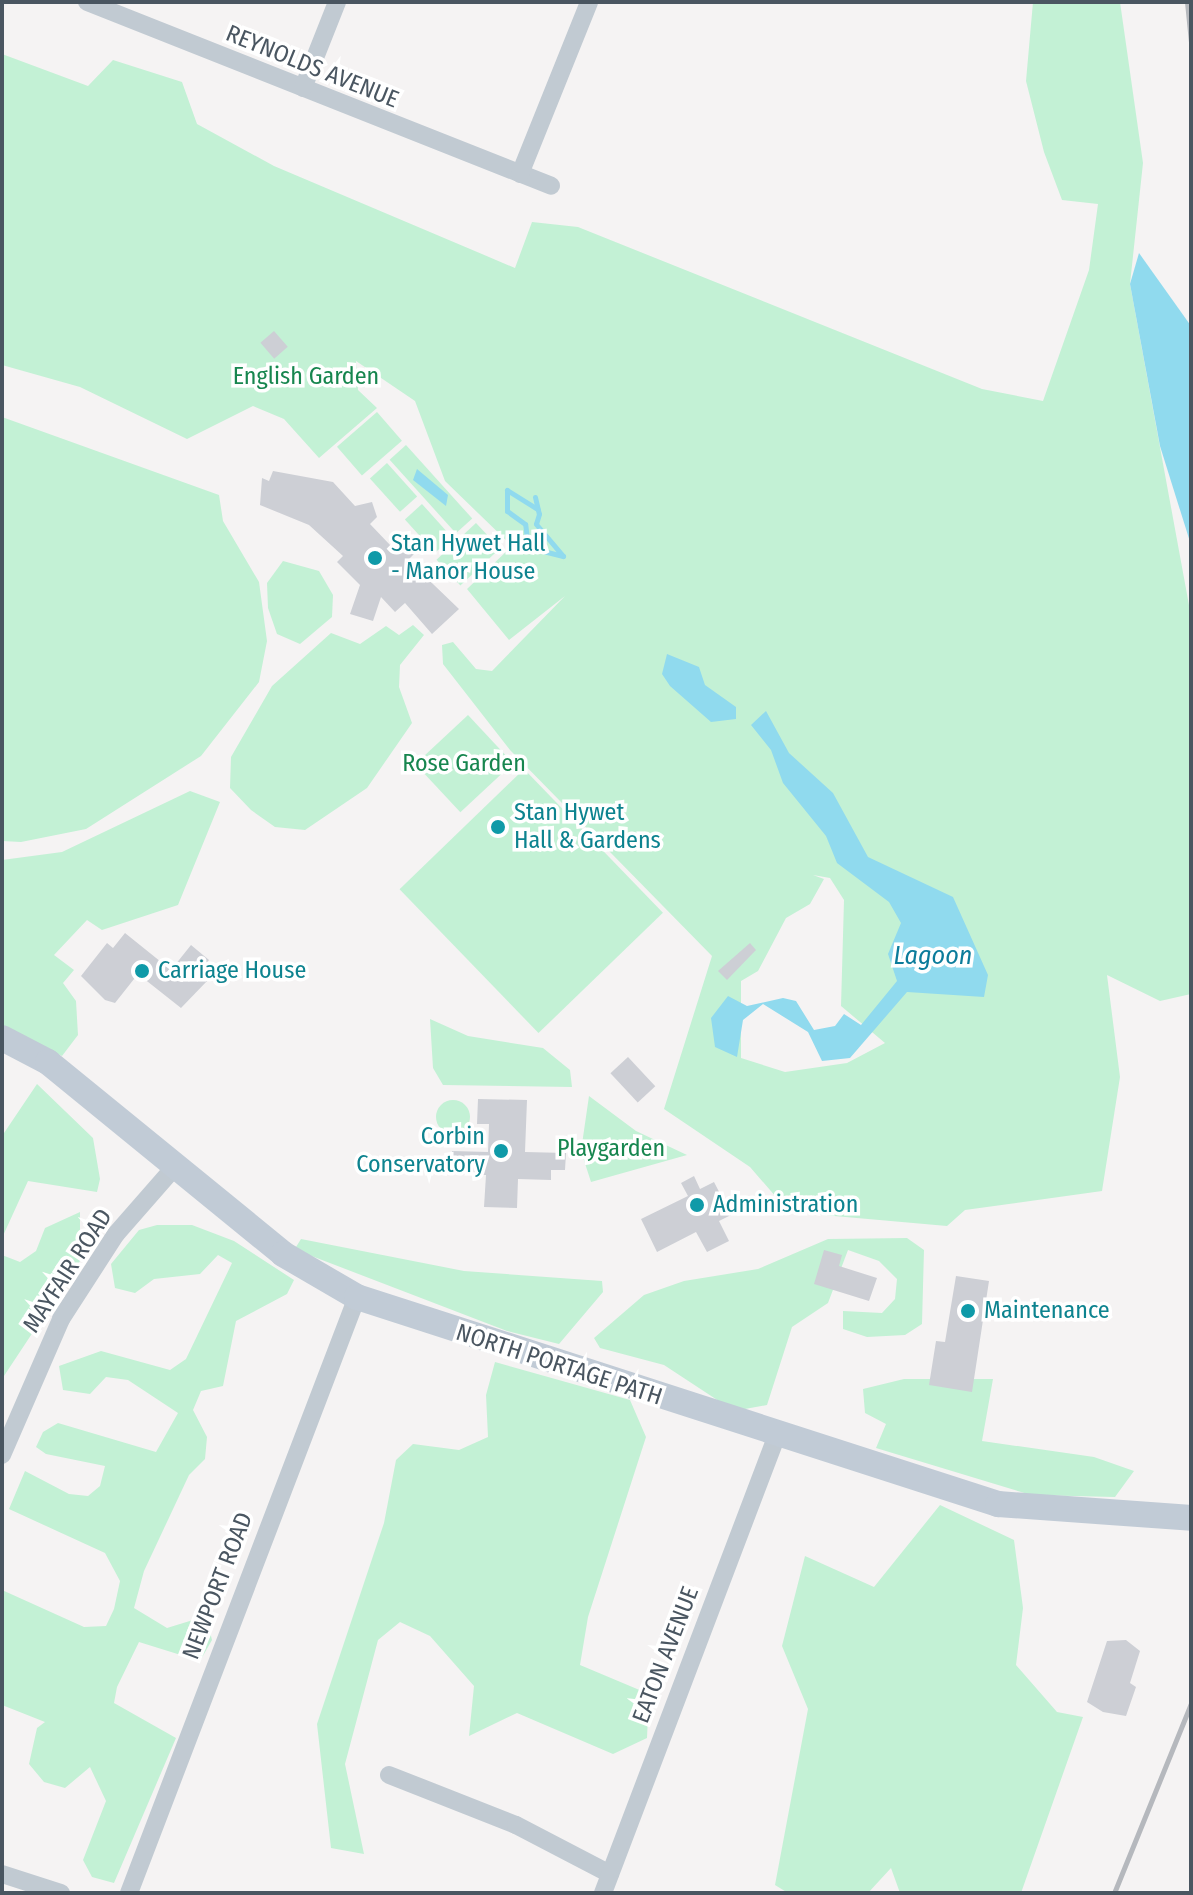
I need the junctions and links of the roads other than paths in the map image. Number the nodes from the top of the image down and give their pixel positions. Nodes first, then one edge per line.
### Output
1 (87, 2) edge
2 (337, 2) edge
3 (589, 2) edge
4 (303, 88) junction
5 (520, 174) junction
6 (551, 186) dead end
7 (2, 1038) edge
8 (173, 1169) junction
9 (357, 1297) junction
10 (777, 1435) junction
11 (2, 1455) edge
12 (1191, 1518) edge
13 (389, 1775) dead end
14 (2, 1874) edge
15 (610, 1874) junction
16 (61, 1893) edge
17 (129, 1893) edge
18 (603, 1893) edge

1 - 4 street, REYNOLDS AVENUE
2 - 4 street
3 - 5 street
4 - 5 street, REYNOLDS AVENUE
5 - 6 street, REYNOLDS AVENUE
7 - 8 main road, NORTH PORTAGE PATH
8 - 9 main road, NORTH PORTAGE PATH
8 - 11 street, MAYFAIR ROAD
9 - 10 main road, NORTH PORTAGE PATH
9 - 17 street, NEWPORT ROAD
10 - 12 main road, NORTH PORTAGE PATH
10 - 15 street, EATON AVENUE
13 - 15 street
14 - 16 street
15 - 18 street, EATON AVENUE

